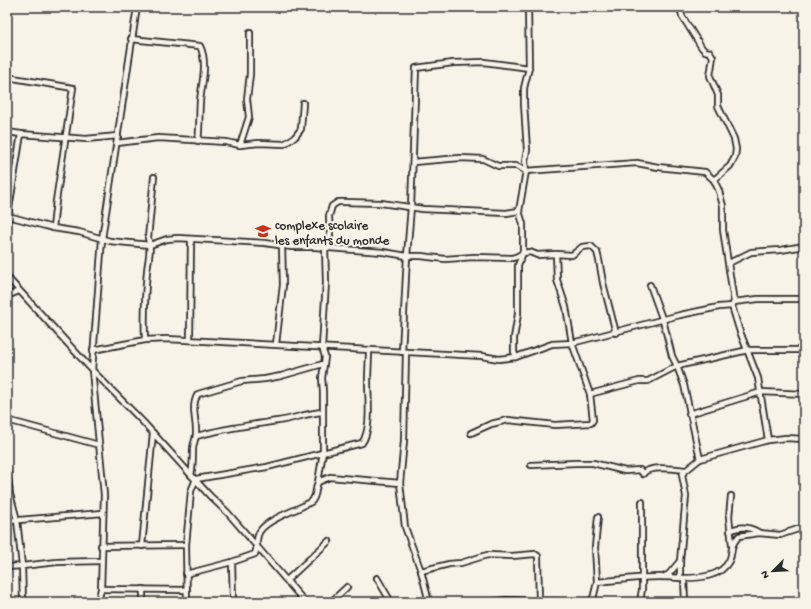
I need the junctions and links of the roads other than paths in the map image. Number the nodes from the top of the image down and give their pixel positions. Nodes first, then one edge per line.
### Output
1 (137, 7) edge
2 (528, 7) edge
3 (680, 7) edge
4 (250, 33) dead end
5 (131, 39) junction
6 (528, 68) junction
7 (7, 77) edge
8 (303, 103) dead end
9 (7, 132) edge
10 (21, 134) junction
11 (66, 136) junction
12 (118, 136) junction
13 (198, 141) junction
14 (117, 143) junction
15 (240, 145) junction
16 (413, 162) junction
17 (526, 170) junction
18 (154, 177) dead end
19 (714, 180) junction
20 (411, 207) junction
21 (520, 211) junction
22 (8, 219) edge
23 (53, 228) junction
24 (102, 239) junction
25 (191, 239) junction
26 (150, 245) junction
27 (282, 246) junction
28 (804, 246) edge
29 (325, 247) junction
30 (522, 253) junction
31 (556, 254) junction
32 (407, 256) junction
33 (729, 263) junction
34 (7, 277) edge
35 (650, 286) dead end
36 (19, 290) junction
37 (7, 296) edge
38 (804, 299) edge
39 (733, 304) junction
40 (662, 321) junction
41 (616, 333) junction
42 (190, 339) junction
43 (145, 340) junction
44 (572, 343) junction
45 (276, 344) junction
46 (322, 347) junction
47 (93, 350) junction
48 (369, 350) junction
49 (748, 350) junction
50 (804, 350) edge
51 (404, 352) junction
52 (516, 357) junction
53 (323, 364) junction
54 (677, 366) junction
55 (92, 370) junction
56 (761, 392) junction
57 (590, 394) junction
58 (804, 394) edge
59 (323, 412) junction
60 (689, 414) junction
61 (7, 420) edge
62 (153, 433) junction
63 (471, 433) dead end
64 (197, 436) junction
65 (804, 439) edge
66 (768, 440) junction
67 (99, 445) junction
68 (323, 452) junction
69 (700, 459) junction
70 (531, 465) dead end
71 (7, 469) edge
72 (685, 470) junction
73 (191, 474) junction
74 (196, 479) junction
75 (318, 482) junction
76 (400, 483) junction
77 (731, 496) dead end
78 (642, 502) dead end
79 (103, 513) junction
80 (598, 517) dead end
81 (17, 520) junction
82 (7, 521) edge
83 (804, 527) edge
84 (730, 531) junction
85 (759, 533) junction
86 (329, 541) dead end
87 (732, 545) junction
88 (101, 546) junction
89 (142, 546) junction
90 (186, 546) junction
91 (257, 547) junction
92 (101, 561) junction
93 (680, 561) junction
94 (232, 562) junction
95 (22, 566) junction
96 (7, 567) edge
97 (421, 571) junction
98 (186, 574) junction
99 (665, 576) junction
100 (642, 577) junction
101 (377, 578) dead end
102 (682, 578) junction
103 (287, 580) junction
104 (597, 582) junction
105 (347, 587) dead end
106 (101, 589) junction
107 (143, 589) junction
108 (187, 590) junction
109 (502, 601) edge
110 (539, 601) junction
111 (593, 601) edge
112 (23, 602) edge
113 (98, 602) edge
114 (143, 602) edge
115 (187, 602) edge
116 (233, 602) edge
117 (305, 602) edge
118 (331, 602) edge
119 (391, 602) edge
120 (429, 602) edge
121 (490, 602) edge
122 (562, 602) edge
123 (570, 602) edge
124 (581, 602) edge
125 (588, 602) edge
126 (640, 602) edge
127 (685, 602) edge

1 - 5 street
2 - 6 street
3 - 19 street
4 - 15 street
5 - 12 street
5 - 13 street
6 - 16 street
6 - 17 street
7 - 11 street
8 - 15 street
9 - 10 street
10 - 11 street
10 - 22 street
11 - 12 street
11 - 23 street
12 - 14 street
13 - 14 street
13 - 15 street
14 - 24 street
16 - 17 street
16 - 20 street
17 - 19 street
17 - 21 street
18 - 26 street
19 - 33 street
20 - 21 street
20 - 29 street
20 - 32 street
21 - 30 street
22 - 23 street
23 - 24 street
24 - 26 street
24 - 47 street
25 - 26 street
25 - 27 street
25 - 42 street
26 - 43 street
27 - 29 street
27 - 45 street
28 - 33 street
29 - 32 street
29 - 46 street
30 - 31 street
30 - 32 street
30 - 52 street
31 - 41 street
31 - 44 street
32 - 51 street
33 - 39 street
34 - 36 street
35 - 40 street
36 - 37 street
36 - 55 street
38 - 39 street
39 - 40 street
39 - 49 street
40 - 41 street
40 - 54 street
41 - 44 street
42 - 43 street
42 - 45 street
43 - 47 street
44 - 52 street
44 - 57 street
45 - 46 street
46 - 48 street
46 - 53 street
47 - 55 street
48 - 51 street
48 - 68 street
49 - 50 street
49 - 54 street
49 - 56 street
51 - 52 street
51 - 76 street
53 - 59 street
53 - 64 street
54 - 57 street
54 - 60 street
55 - 62 street
55 - 67 street
56 - 58 street
56 - 60 street
56 - 66 street
57 - 63 street
59 - 64 street
59 - 68 street
60 - 69 street
61 - 67 street
62 - 73 street
62 - 89 street
64 - 73 street
65 - 66 street
66 - 69 street
67 - 79 street
68 - 74 street
68 - 75 street
69 - 72 street
70 - 72 street
71 - 81 street
72 - 93 street
73 - 74 street
74 - 90 street
74 - 91 street
75 - 76 street
75 - 91 street
76 - 97 street
77 - 84 street
78 - 100 street
79 - 81 street
79 - 88 street
80 - 104 street
81 - 82 street
81 - 95 street
83 - 85 street
84 - 85 street
84 - 87 street
85 - 87 street
86 - 103 street
87 - 102 street
88 - 89 street
88 - 92 street
89 - 90 street
90 - 98 street
91 - 94 street
91 - 103 street
92 - 95 street
92 - 106 street
93 - 99 street
93 - 102 street
94 - 98 street
94 - 116 street
95 - 96 street
95 - 112 street
97 - 110 street
97 - 120 street
98 - 108 street
99 - 100 street
99 - 102 street
100 - 104 street
100 - 126 street
101 - 119 street
102 - 127 street
103 - 117 street
104 - 111 street
105 - 118 street
106 - 107 street
106 - 113 street
107 - 108 street
107 - 114 street
108 - 115 street
109 - 110 street
109 - 121 street
110 - 122 street
111 - 125 street
123 - 124 street

